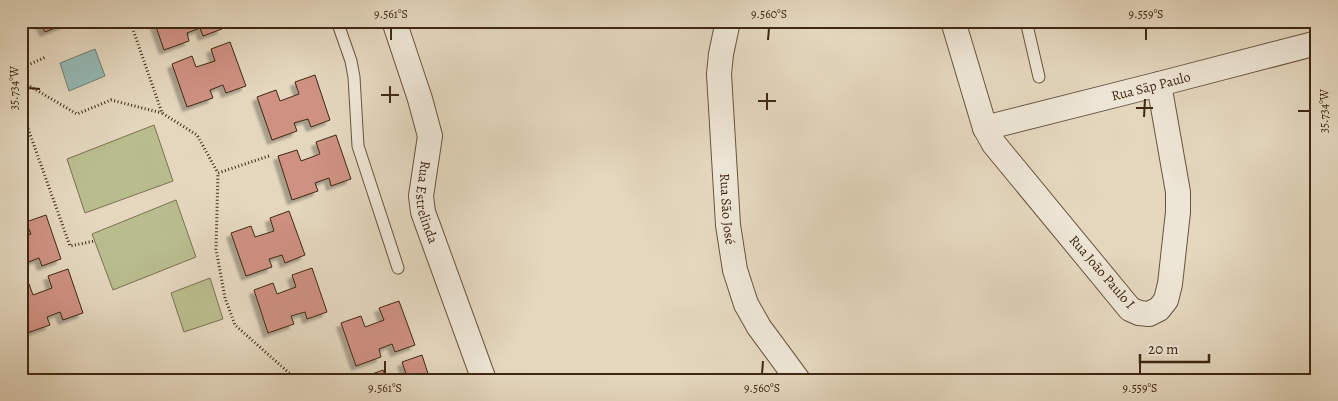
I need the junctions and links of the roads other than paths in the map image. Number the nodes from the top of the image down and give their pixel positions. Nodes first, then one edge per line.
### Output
1 (337, 21) edge
2 (394, 21) edge
3 (728, 21) edge
4 (954, 21) edge
5 (1026, 21) edge
6 (1317, 42) edge
7 (1039, 77) dead end
8 (1159, 84) junction
9 (985, 128) junction
10 (398, 268) dead end
11 (484, 380) edge
12 (798, 380) edge

1 - 10 lane
2 - 11 street, Rua Estrelinda
3 - 12 street, Rua São José
4 - 9 street
5 - 7 lane
6 - 8 street, Rua Sãp Paulo
8 - 9 street, Rua Sãp Paulo
8 - 9 street, Rua João Paulo I

